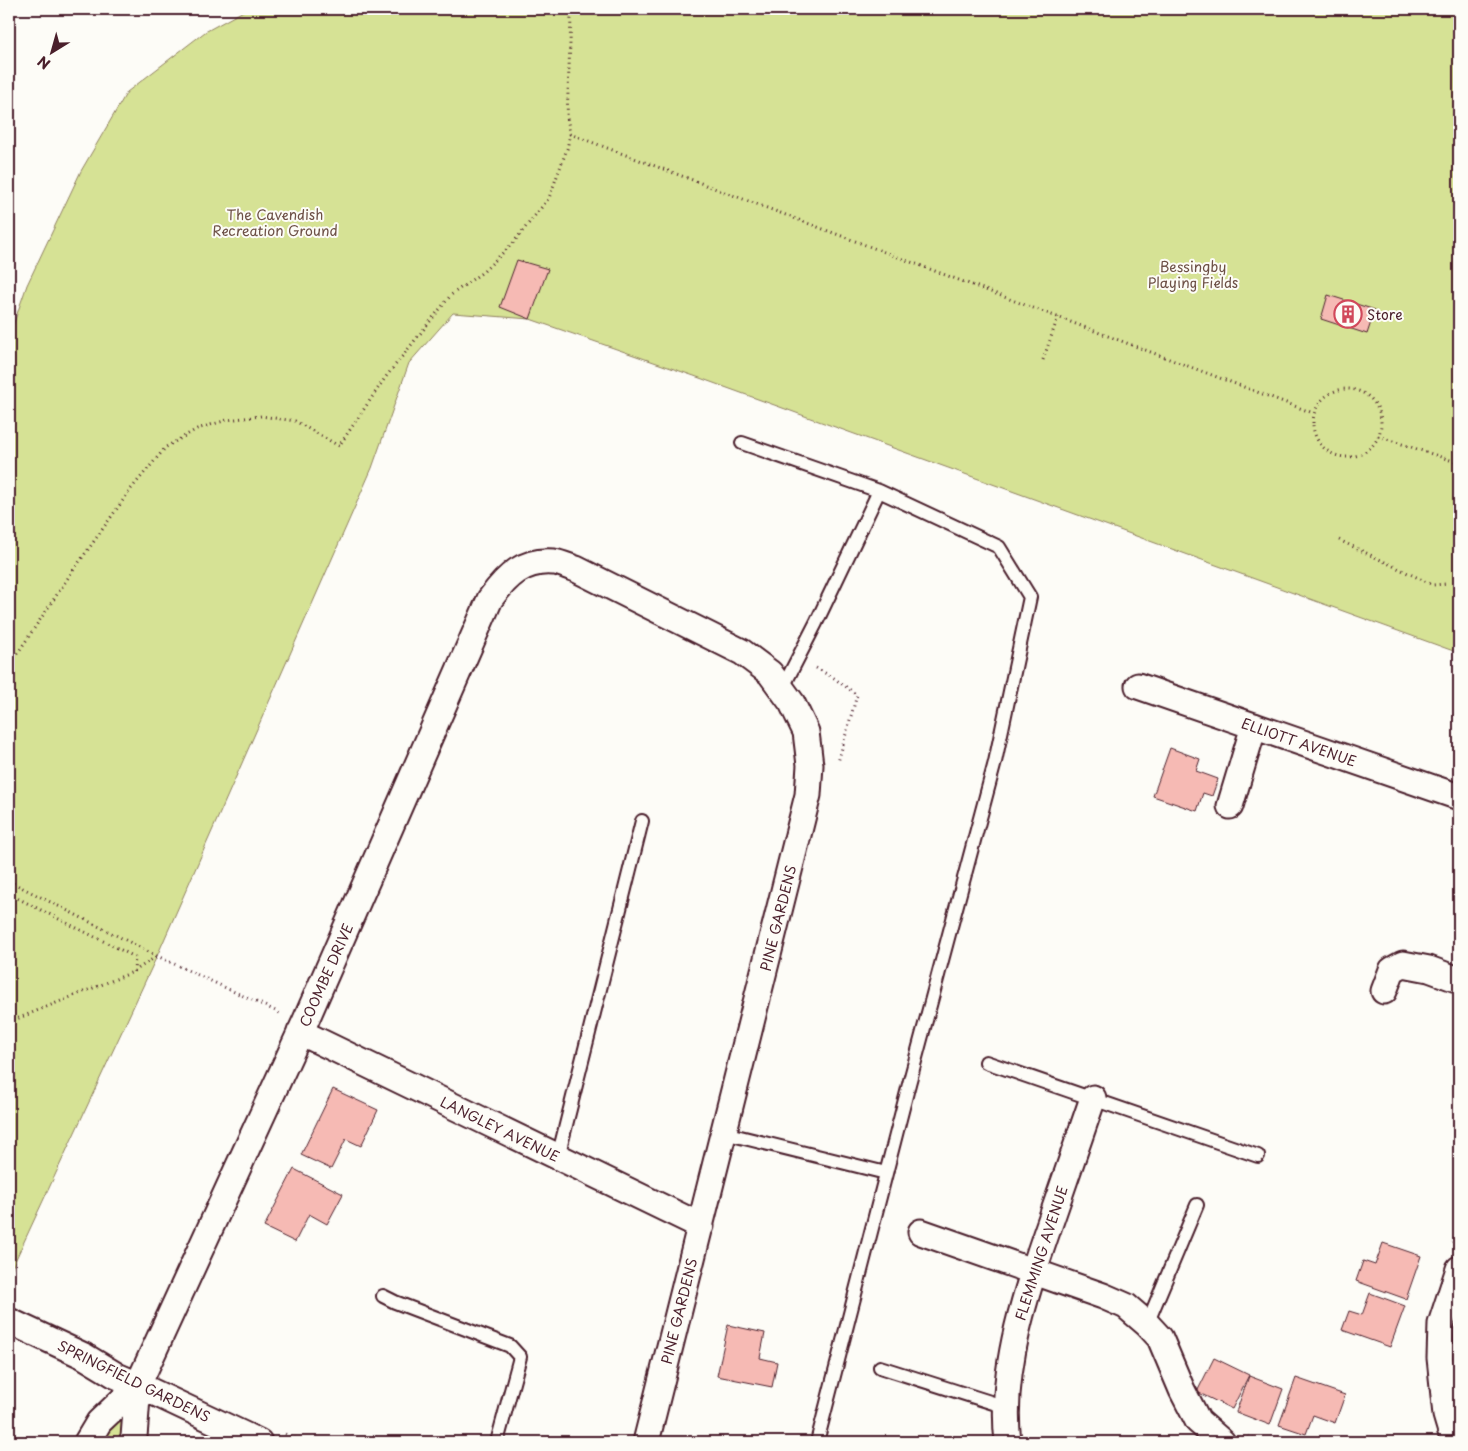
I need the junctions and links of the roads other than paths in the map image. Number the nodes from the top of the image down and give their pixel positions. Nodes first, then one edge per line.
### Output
1 (742, 443) dead end
2 (879, 491) junction
3 (518, 570) joint
4 (1138, 686) dead end
5 (782, 689) junction
6 (1254, 726) junction
7 (1459, 798) edge
8 (1230, 806) dead end
9 (642, 821) dead end
10 (1459, 980) edge
11 (1384, 991) dead end
12 (292, 1024) junction
13 (986, 1062) dead end
14 (1093, 1098) junction
15 (724, 1133) junction
16 (1258, 1156) dead end
17 (558, 1157) junction
18 (886, 1173) junction
19 (1197, 1205) dead end
20 (701, 1226) junction
21 (921, 1232) dead end
22 (1459, 1269) edge
23 (1033, 1272) junction
24 (383, 1296) dead end
25 (9, 1321) edge
26 (1147, 1324) junction
27 (880, 1367) dead end
28 (138, 1385) junction
29 (1006, 1408) junction
30 (87, 1442) edge
31 (132, 1442) edge
32 (259, 1442) edge
33 (497, 1442) edge
34 (646, 1442) edge
35 (817, 1442) edge
36 (1008, 1442) edge
37 (1222, 1442) edge
38 (1454, 1442) edge

1 - 2 lane
2 - 5 lane
2 - 18 lane
3 - 5 street, PINE GARDENS
3 - 12 street, COOMBE DRIVE
4 - 6 street, ELLIOTT AVENUE
5 - 15 street, PINE GARDENS
6 - 7 street, ELLIOTT AVENUE
6 - 8 street
9 - 17 lane
10 - 11 street
12 - 17 street, LANGLEY AVENUE
12 - 28 street, COOMBE DRIVE
13 - 14 lane
14 - 16 lane
14 - 23 street, FLEMMING AVENUE
15 - 18 lane
15 - 20 street, PINE GARDENS
17 - 20 street, LANGLEY AVENUE
18 - 35 lane
19 - 26 lane
20 - 34 street, PINE GARDENS
21 - 23 street
22 - 38 street
23 - 26 street
23 - 29 street, FLEMMING AVENUE
24 - 33 lane
25 - 28 street, SPRINGFIELD GARDENS
26 - 37 street
27 - 29 lane
28 - 30 street, COOMBE DRIVE
28 - 31 street, COOMBE DRIVE
28 - 32 street, SPRINGFIELD GARDENS
29 - 36 street, FLEMMING AVENUE

